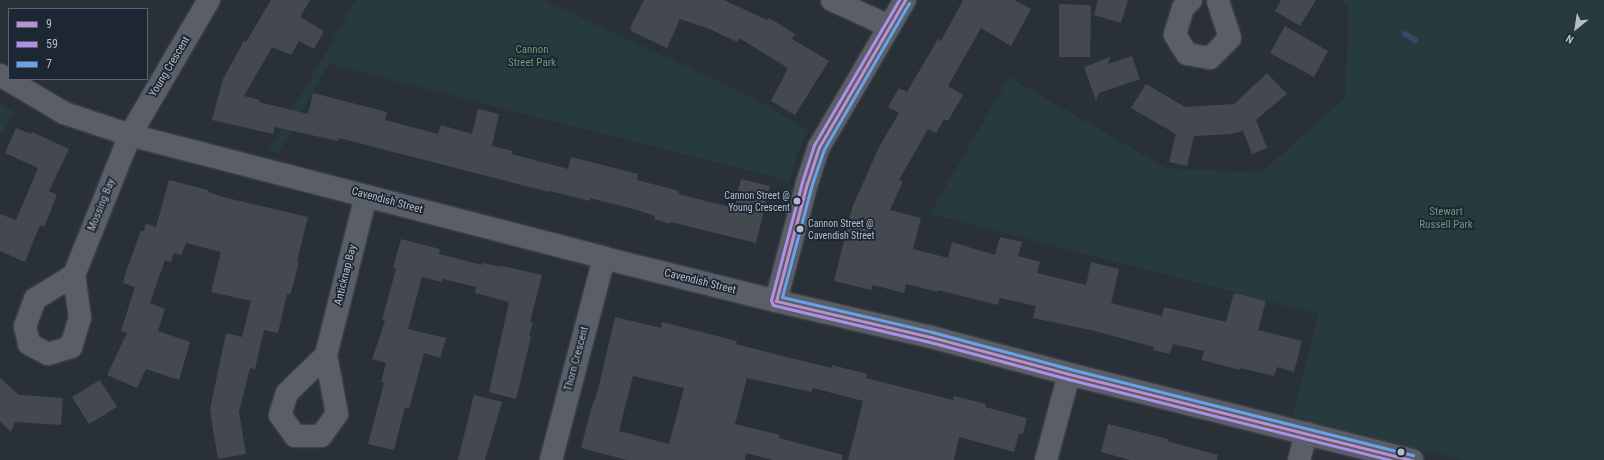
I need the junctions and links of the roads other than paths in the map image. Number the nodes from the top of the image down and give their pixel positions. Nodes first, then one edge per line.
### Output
1 (209, 0) edge
2 (832, 0) edge
3 (905, 0) edge
4 (1192, 0) edge
5 (1218, 0) edge
6 (889, 26) junction
7 (8, 80) edge
8 (130, 135) junction
9 (366, 196) junction
10 (604, 258) junction
11 (74, 275) dead end
12 (776, 302) junction
13 (326, 355) dead end
14 (1069, 374) junction
15 (1306, 433) junction
16 (551, 460) edge
17 (1046, 460) edge
18 (1299, 460) edge
19 (1412, 460) edge

1 - 8 street, Young Crescent
2 - 6 street
3 - 6 street
4 - 5 street
6 - 12 street
7 - 8 street, Cavendish Street
8 - 9 street, Cavendish Street
8 - 11 street, Mossing Bay
9 - 10 street, Cavendish Street
9 - 13 street, Anticknap Bay
10 - 12 street, Cavendish Street
10 - 16 street, Thorn Crescent
12 - 14 street, Cavendish Street
14 - 15 street, Cavendish Street
14 - 17 street
15 - 18 street
15 - 19 street, Cavendish Street

